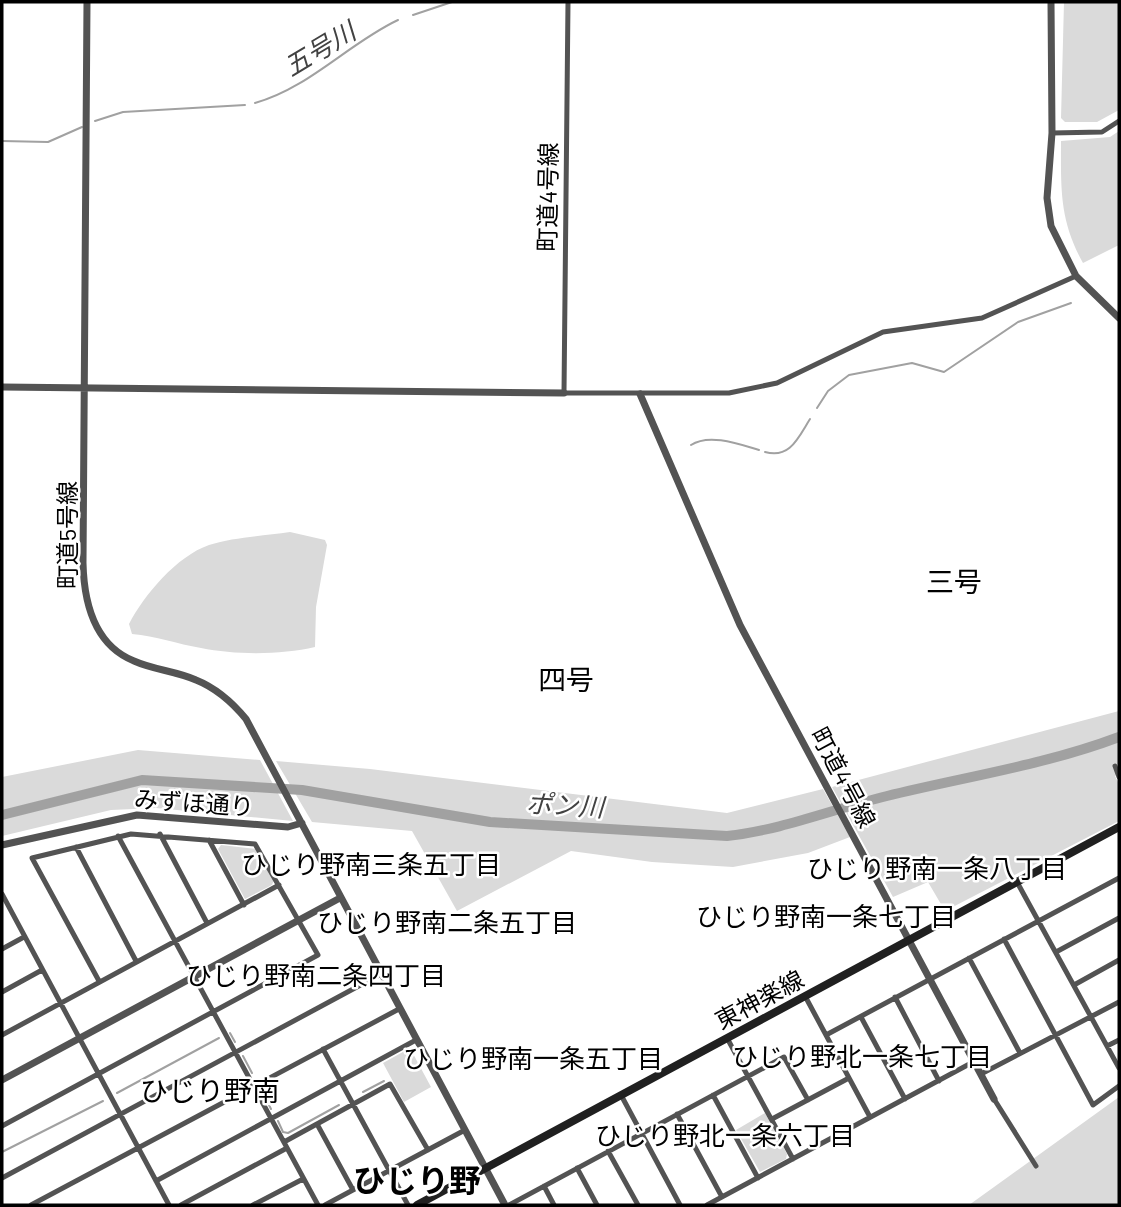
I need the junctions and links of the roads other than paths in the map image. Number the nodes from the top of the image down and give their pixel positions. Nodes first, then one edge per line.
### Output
1 (87, 2) edge
2 (568, 2) edge
3 (1051, 2) edge
4 (1119, 121) edge
5 (1052, 133) junction
6 (1076, 276) junction
7 (1119, 318) edge
8 (2, 387) edge
9 (86, 387) junction
10 (564, 393) junction
11 (640, 394) junction
12 (1115, 766) dead end
13 (1119, 777) edge
14 (302, 823) junction
15 (1119, 827) edge
16 (160, 834) junction
17 (118, 836) junction
18 (209, 840) junction
19 (2, 845) edge
20 (76, 847) junction
21 (1119, 877) edge
22 (1017, 882) junction
23 (279, 885) junction
24 (2, 894) edge
25 (340, 898) junction
26 (244, 905) junction
27 (1119, 918) edge
28 (299, 920) junction
29 (1039, 920) junction
30 (207, 923) junction
31 (24, 937) junction
32 (1004, 939) junction
33 (909, 940) junction
34 (174, 941) junction
35 (2, 949) edge
36 (1056, 952) junction
37 (969, 958) junction
38 (1119, 960) edge
39 (136, 961) junction
40 (42, 970) junction
41 (381, 975) junction
42 (194, 977) junction
43 (930, 979) junction
44 (99, 981) junction
45 (1074, 985) junction
46 (2, 992) edge
47 (805, 996) junction
48 (895, 997) junction
49 (1119, 1002) edge
50 (60, 1004) junction
51 (399, 1009) junction
52 (213, 1012) junction
53 (1091, 1016) junction
54 (861, 1017) junction
55 (2, 1035) edge
56 (826, 1035) junction
57 (1055, 1035) junction
58 (79, 1038) junction
59 (727, 1038) junction
60 (416, 1040) junction
61 (1119, 1040) edge
62 (1107, 1046) junction
63 (323, 1049) junction
64 (234, 1053) junction
65 (1020, 1053) junction
66 (975, 1061) junction
67 (1119, 1069) edge
68 (98, 1074) junction
69 (981, 1074) junction
70 (748, 1076) junction
71 (849, 1078) junction
72 (2, 1080) edge
73 (341, 1081) junction
74 (939, 1081) junction
75 (1119, 1086) edge
76 (253, 1087) junction
77 (621, 1095) junction
78 (713, 1095) junction
79 (905, 1099) junction
80 (994, 1099) joint
81 (808, 1100) junction
82 (354, 1104) junction
83 (120, 1114) junction
84 (677, 1114) junction
85 (870, 1117) junction
86 (271, 1119) junction
87 (772, 1119) junction
88 (317, 1124) junction
89 (2, 1126) edge
90 (465, 1130) junction
91 (641, 1133) junction
92 (285, 1145) junction
93 (138, 1148) junction
94 (428, 1150) junction
95 (608, 1152) junction
96 (793, 1158) junction
97 (1036, 1166) dead end
98 (485, 1168) junction
99 (577, 1168) junction
100 (390, 1171) junction
101 (2, 1178) edge
102 (303, 1178) junction
103 (758, 1178) junction
104 (156, 1181) junction
105 (544, 1186) junction
106 (353, 1191) junction
107 (722, 1197) junction
108 (32, 1205) edge
109 (169, 1205) edge
110 (181, 1205) edge
111 (253, 1205) edge
112 (318, 1205) edge
113 (325, 1205) edge
114 (408, 1205) edge
115 (417, 1205) edge
116 (507, 1205) edge
117 (554, 1205) edge
118 (597, 1205) edge
119 (638, 1205) edge
120 (680, 1205) edge
121 (706, 1205) edge

1 - 9 street, 町道5号線
2 - 10 street, 町道4号線
3 - 5 street
4 - 5 street
5 - 6 street
6 - 7 street
6 - 11 street
8 - 9 street
9 - 10 street
9 - 14 street, 町道5号線
10 - 11 street
11 - 33 street, 町道4号線
12 - 13 street
14 - 19 street, みずほ通り
14 - 25 street, 町道5号線
15 - 22 main road, 東神楽線
16 - 17 street
16 - 18 street
16 - 30 street
17 - 20 street
17 - 34 street
18 - 23 street
18 - 26 street
20 - 39 street
20 - 44 street
21 - 29 street
22 - 29 street
22 - 33 main road, 東神楽線
23 - 26 street
23 - 28 street
24 - 31 street
25 - 28 street
25 - 41 street, 町道5号線
26 - 30 street
27 - 36 street
28 - 42 street
28 - 52 street
29 - 32 street
29 - 36 street
30 - 34 street
31 - 35 street
31 - 40 street
32 - 37 street
32 - 57 street
33 - 43 street, 町道4号線
33 - 47 main road, 東神楽線
34 - 39 street
34 - 42 street
36 - 45 street
37 - 43 street
37 - 65 street
38 - 45 street
39 - 44 street
40 - 46 street
40 - 50 street
41 - 51 street, 町道5号線
41 - 64 street
42 - 52 street
42 - 58 street
43 - 48 street
43 - 66 street, 町道4号線
44 - 50 street
45 - 53 street
47 - 56 street
47 - 59 main road, 東神楽線
48 - 54 street
48 - 74 street
49 - 53 street
50 - 55 street
50 - 58 street
51 - 60 street, 町道5号線
51 - 63 street
52 - 64 street
52 - 68 street
53 - 57 street
53 - 62 street
54 - 56 street
54 - 79 street
56 - 71 street
57 - 65 street
57 - 75 street
58 - 68 street
58 - 72 street
59 - 70 street
59 - 77 main road, 東神楽線
60 - 73 street
60 - 90 street, 町道5号線
61 - 62 street
62 - 67 street
63 - 73 street
63 - 76 street
64 - 76 street
64 - 83 street
65 - 69 street
66 - 69 street, 町道4号線
66 - 74 street
68 - 83 street
68 - 89 street
69 - 80 street, 町道4号線
70 - 78 street
70 - 81 street
70 - 87 street
71 - 81 street
71 - 85 street
73 - 82 street
73 - 86 street
74 - 79 street
76 - 86 street
76 - 93 street
77 - 91 street
77 - 98 main road, 東神楽線
78 - 84 street
78 - 103 street
79 - 85 street
80 - 97 street, 町道4号線
81 - 87 street
82 - 88 street
82 - 94 street
82 - 100 street
83 - 93 street
83 - 101 street
84 - 91 street
84 - 107 street
85 - 96 street
86 - 92 street
86 - 104 street
87 - 96 street
88 - 92 street
88 - 106 street
90 - 94 street
90 - 98 street, 町道5号線
91 - 95 street
91 - 120 street
92 - 102 street
92 - 110 street
93 - 104 street
93 - 108 street
94 - 100 street
95 - 99 street
95 - 119 street
96 - 103 street
98 - 115 main road, 東神楽線
98 - 116 street, 町道5号線
99 - 105 street
99 - 118 street
100 - 106 street
100 - 114 street
102 - 111 street
102 - 112 street
103 - 107 street
104 - 109 street
105 - 116 street
105 - 117 street
106 - 113 street
107 - 121 street

